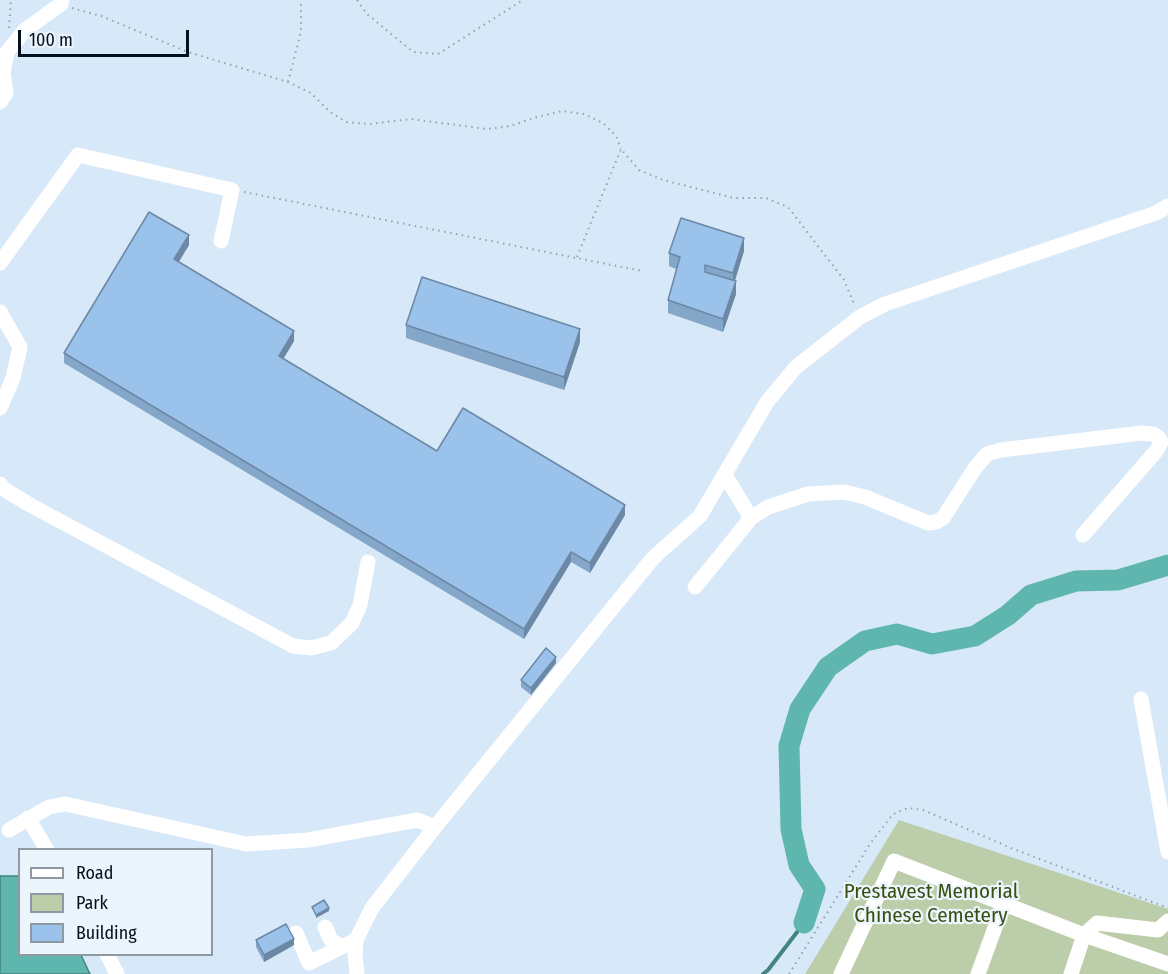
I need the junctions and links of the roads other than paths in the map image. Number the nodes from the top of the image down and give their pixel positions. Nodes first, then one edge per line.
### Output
1 (62, 2) edge
2 (0, 102) edge
3 (1168, 206) edge
4 (221, 241) dead end
5 (0, 263) edge
6 (0, 312) edge
7 (0, 408) edge
8 (725, 475) junction
9 (0, 484) edge
10 (751, 518) junction
11 (1083, 535) dead end
12 (368, 562) dead end
13 (695, 587) dead end
14 (1141, 699) dead end
15 (28, 818) junction
16 (1165, 818) edge
17 (435, 827) junction
18 (9, 830) dead end
19 (46, 848) edge
20 (1168, 852) edge
21 (1004, 903) junction
22 (1168, 921) edge
23 (325, 927) dead end
24 (296, 933) dead end
25 (1084, 935) junction
26 (349, 944) junction
27 (108, 956) edge
28 (1168, 964) edge
29 (117, 974) edge
30 (357, 974) edge
31 (841, 974) edge
32 (978, 974) edge
33 (1071, 974) edge

1 - 2 street
3 - 8 street
4 - 5 street
6 - 7 street
8 - 10 street
8 - 17 street
9 - 12 street
10 - 11 street
10 - 13 street
14 - 16 street
15 - 17 street
15 - 18 street
15 - 19 street
16 - 20 street
17 - 26 street
21 - 25 street
21 - 31 street
21 - 32 street
22 - 25 street
23 - 26 street
24 - 26 street
25 - 28 street
25 - 33 street
26 - 30 street
27 - 29 street

